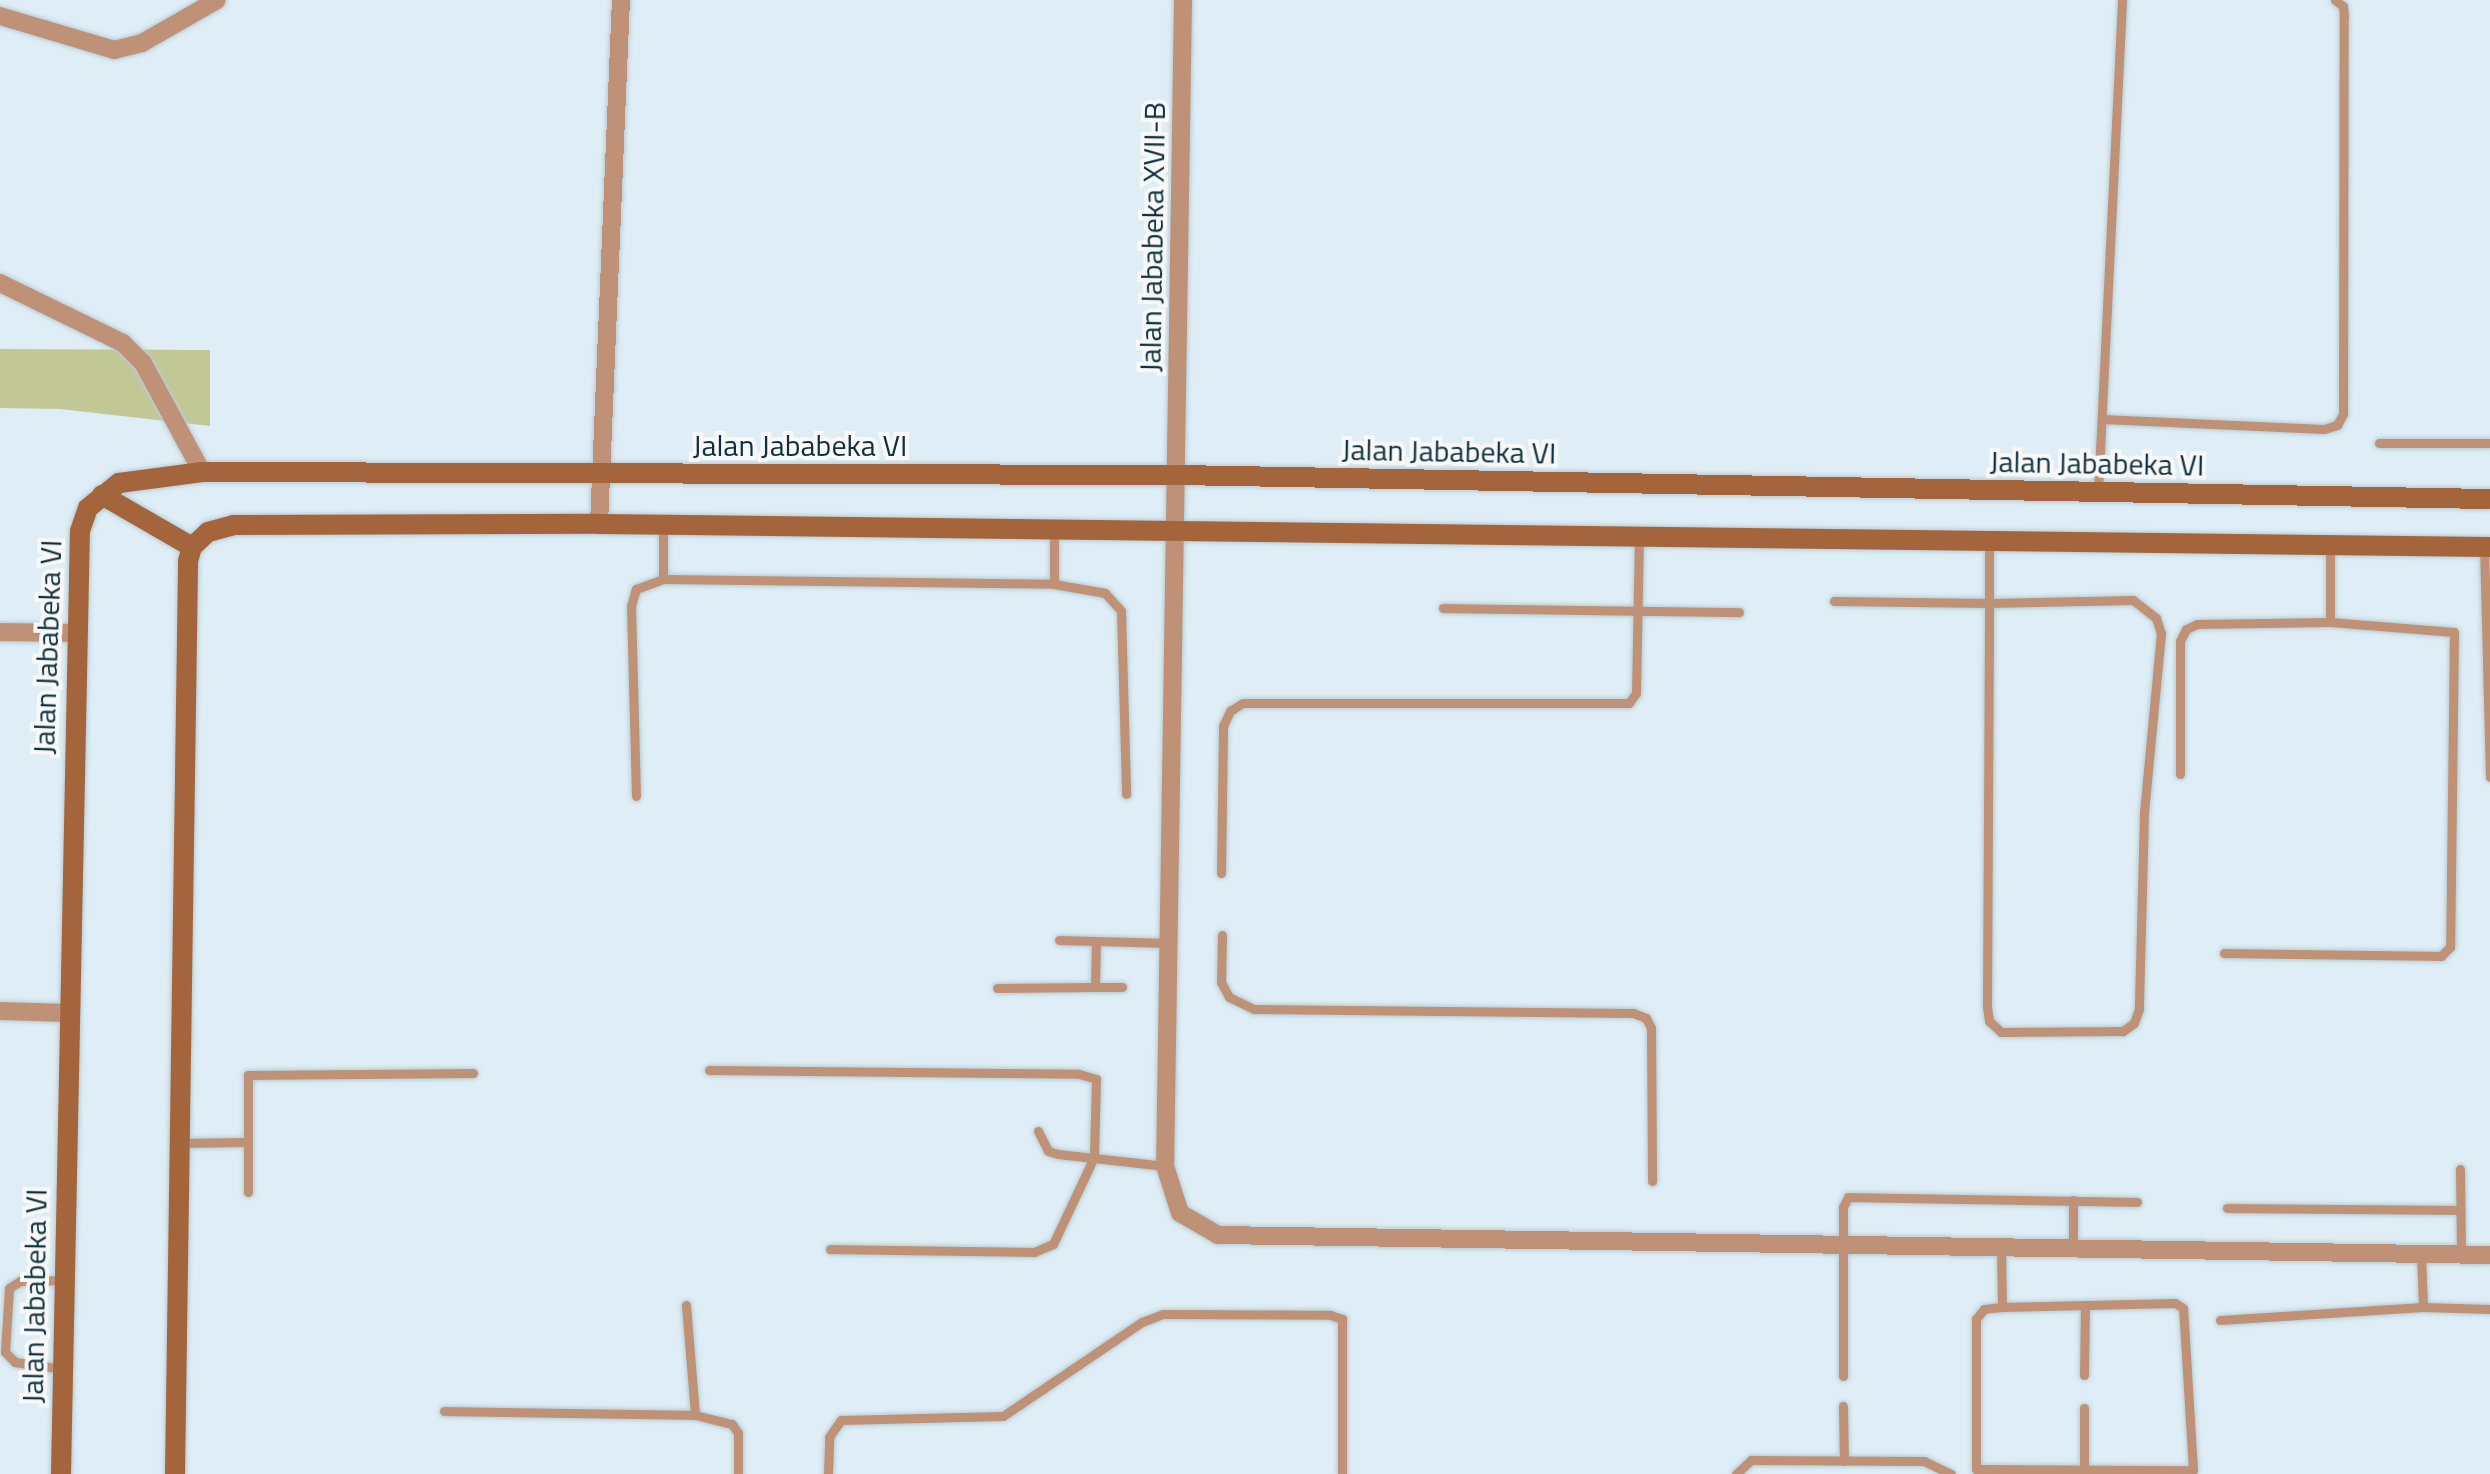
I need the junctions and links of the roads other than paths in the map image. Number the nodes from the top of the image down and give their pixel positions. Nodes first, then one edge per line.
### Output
1 (217, 0) edge
2 (621, 0) edge
3 (1183, 0) edge
4 (2122, 0) edge
5 (2335, 0) edge
6 (0, 16) edge
7 (0, 283) edge
8 (2102, 419) junction
9 (2379, 443) dead end
10 (2490, 443) edge
11 (202, 472) junction
12 (601, 475) junction
13 (1178, 475) junction
14 (2098, 494) junction
15 (102, 495) junction
16 (2490, 499) edge
17 (599, 524) junction
18 (663, 526) junction
19 (1054, 531) junction
20 (1176, 533) junction
21 (1639, 539) junction
22 (1989, 543) junction
23 (2330, 545) junction
24 (192, 547) junction
25 (2487, 547) edge
26 (663, 579) junction
27 (1054, 584) junction
28 (1834, 601) dead end
29 (1989, 603) junction
30 (1443, 608) dead end
31 (1639, 609) junction
32 (2489, 609) edge
33 (1739, 612) dead end
34 (2330, 622) junction
35 (0, 632) edge
36 (77, 633) junction
37 (2180, 774) dead end
38 (2490, 777) edge
39 (1126, 794) dead end
40 (636, 796) dead end
41 (1221, 873) dead end
42 (1222, 935) dead end
43 (1059, 940) dead end
44 (1096, 941) junction
45 (1169, 943) junction
46 (2224, 953) dead end
47 (1095, 987) junction
48 (1122, 987) dead end
49 (997, 988) dead end
50 (0, 1011) edge
51 (68, 1013) junction
52 (709, 1070) dead end
53 (473, 1073) dead end
54 (1038, 1131) dead end
55 (246, 1142) junction
56 (180, 1143) junction
57 (1094, 1157) junction
58 (1165, 1166) junction
59 (2460, 1169) dead end
60 (1652, 1181) dead end
61 (248, 1192) dead end
62 (2073, 1200) junction
63 (2137, 1202) dead end
64 (2227, 1208) dead end
65 (2460, 1210) junction
66 (1842, 1245) junction
67 (830, 1249) dead end
68 (2001, 1249) junction
69 (2073, 1249) junction
70 (2421, 1254) junction
71 (2461, 1254) junction
72 (2490, 1255) edge
73 (64, 1280) junction
74 (686, 1305) dead end
75 (2002, 1307) junction
76 (2085, 1307) junction
77 (2423, 1307) junction
78 (2490, 1309) edge
79 (2220, 1320) dead end
80 (63, 1369) junction
81 (2084, 1375) dead end
82 (1843, 1376) dead end
83 (1843, 1406) dead end
84 (2084, 1408) dead end
85 (444, 1411) dead end
86 (695, 1415) junction
87 (1844, 1461) junction
88 (2084, 1473) edge
89 (61, 1474) edge
90 (175, 1474) edge
91 (738, 1474) edge
92 (828, 1474) edge
93 (1342, 1474) edge
94 (1736, 1474) edge
95 (1951, 1474) edge

1 - 6 street
2 - 12 street
3 - 13 street, Jalan Jababeka XVII-B
4 - 8 lane
5 - 8 lane
7 - 11 street
8 - 14 lane
9 - 10 lane
11 - 12 street, Jalan Jababeka VI
11 - 15 street, Jalan Jababeka VI
12 - 13 street, Jalan Jababeka VI
12 - 17 street
13 - 14 street, Jalan Jababeka VI
13 - 20 street, Jalan Jababeka XVII-B
14 - 16 street, Jalan Jababeka VI
15 - 24 street
15 - 36 street, Jalan Jababeka VI
17 - 18 street
17 - 24 street
18 - 19 street
18 - 26 lane
19 - 20 street
19 - 27 lane
20 - 21 street
20 - 45 street, Jalan Jababeka XVII-B
21 - 22 street
21 - 31 lane
22 - 23 street
22 - 29 lane
23 - 25 street
23 - 34 lane
24 - 56 street
25 - 32 lane
26 - 27 lane
26 - 40 lane
27 - 39 lane
28 - 29 lane
29 - 29 lane
30 - 31 lane
31 - 33 lane
31 - 41 lane
32 - 38 lane
34 - 37 lane
34 - 46 lane
35 - 36 street
36 - 51 street, Jalan Jababeka VI
42 - 60 lane
43 - 44 lane
44 - 45 lane
44 - 47 lane
45 - 58 street, Jalan Jababeka XVII-B
47 - 48 lane
47 - 49 lane
50 - 51 street
51 - 73 street, Jalan Jababeka VI
52 - 57 lane
53 - 55 lane
54 - 57 lane
55 - 56 lane
55 - 61 lane
56 - 90 street
57 - 58 lane
57 - 67 lane
58 - 66 street, Jalan Jababeka XVII-B
59 - 65 lane
62 - 63 lane
62 - 66 lane
62 - 69 lane
64 - 65 lane
65 - 71 lane
66 - 68 street, Jalan Jababeka XVII-B
66 - 82 lane
68 - 69 street, Jalan Jababeka XVII-B
68 - 75 lane
69 - 70 street, Jalan Jababeka XVII-B
70 - 71 street, Jalan Jababeka XVII-B
70 - 77 lane
71 - 72 street, Jalan Jababeka XVII-B
73 - 80 street, Jalan Jababeka VI
73 - 80 lane
74 - 86 lane
75 - 76 lane
75 - 88 lane
76 - 81 lane
76 - 88 lane
77 - 78 lane
77 - 79 lane
80 - 89 street, Jalan Jababeka VI
83 - 87 lane
84 - 88 lane
85 - 86 lane
86 - 91 lane
87 - 94 lane
87 - 95 lane
92 - 93 lane

